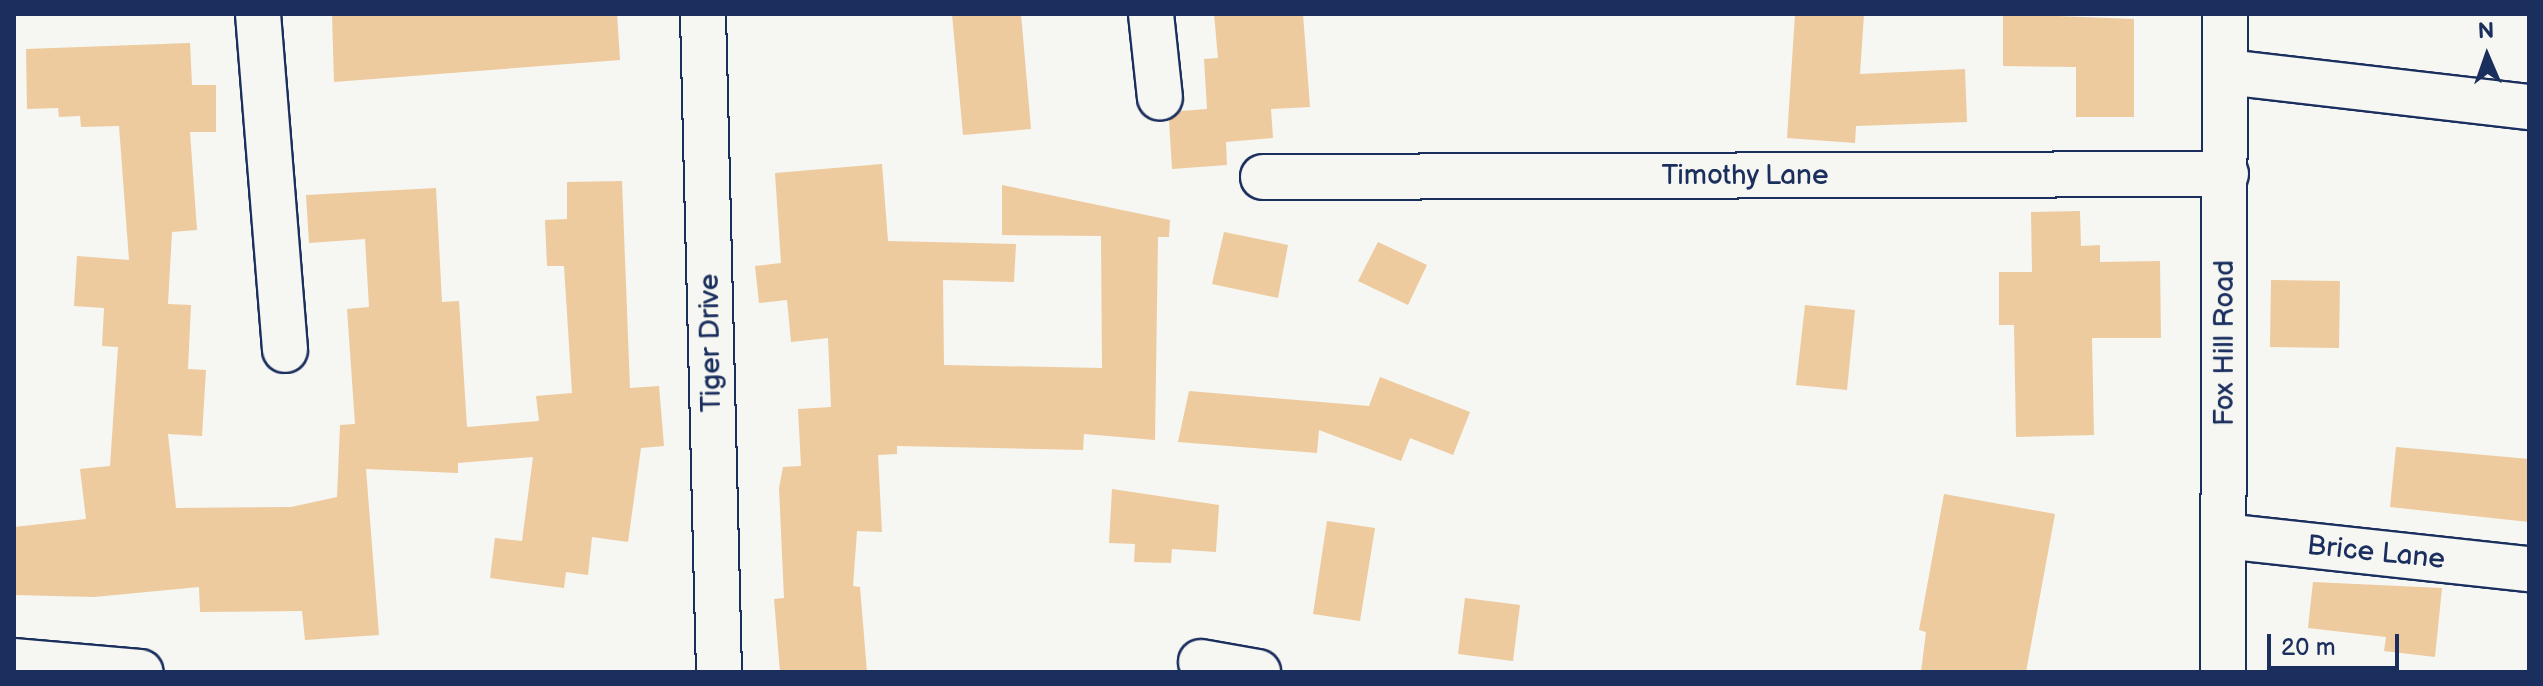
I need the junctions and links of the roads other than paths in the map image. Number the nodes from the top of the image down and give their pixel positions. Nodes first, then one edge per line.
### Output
1 (258, 14) edge
2 (703, 14) edge
3 (1151, 14) edge
4 (2225, 14) edge
5 (2226, 72) junction
6 (1160, 98) dead end
7 (2529, 107) edge
8 (2226, 174) junction
9 (1263, 177) dead end
10 (285, 350) dead end
11 (2224, 536) junction
12 (2529, 569) edge
13 (14, 661) edge
14 (1201, 662) dead end
15 (141, 672) edge
16 (719, 672) edge
17 (1258, 672) edge
18 (2223, 672) edge

1 - 10 street
2 - 16 street, Tiger Drive
3 - 6 street
4 - 5 street, Fox Hill Road
5 - 7 street
5 - 8 street, Fox Hill Road
8 - 9 street, Timothy Lane
8 - 11 street, Fox Hill Road
11 - 12 street, Brice Lane
11 - 18 street, Fox Hill Road
13 - 15 street
14 - 17 street

